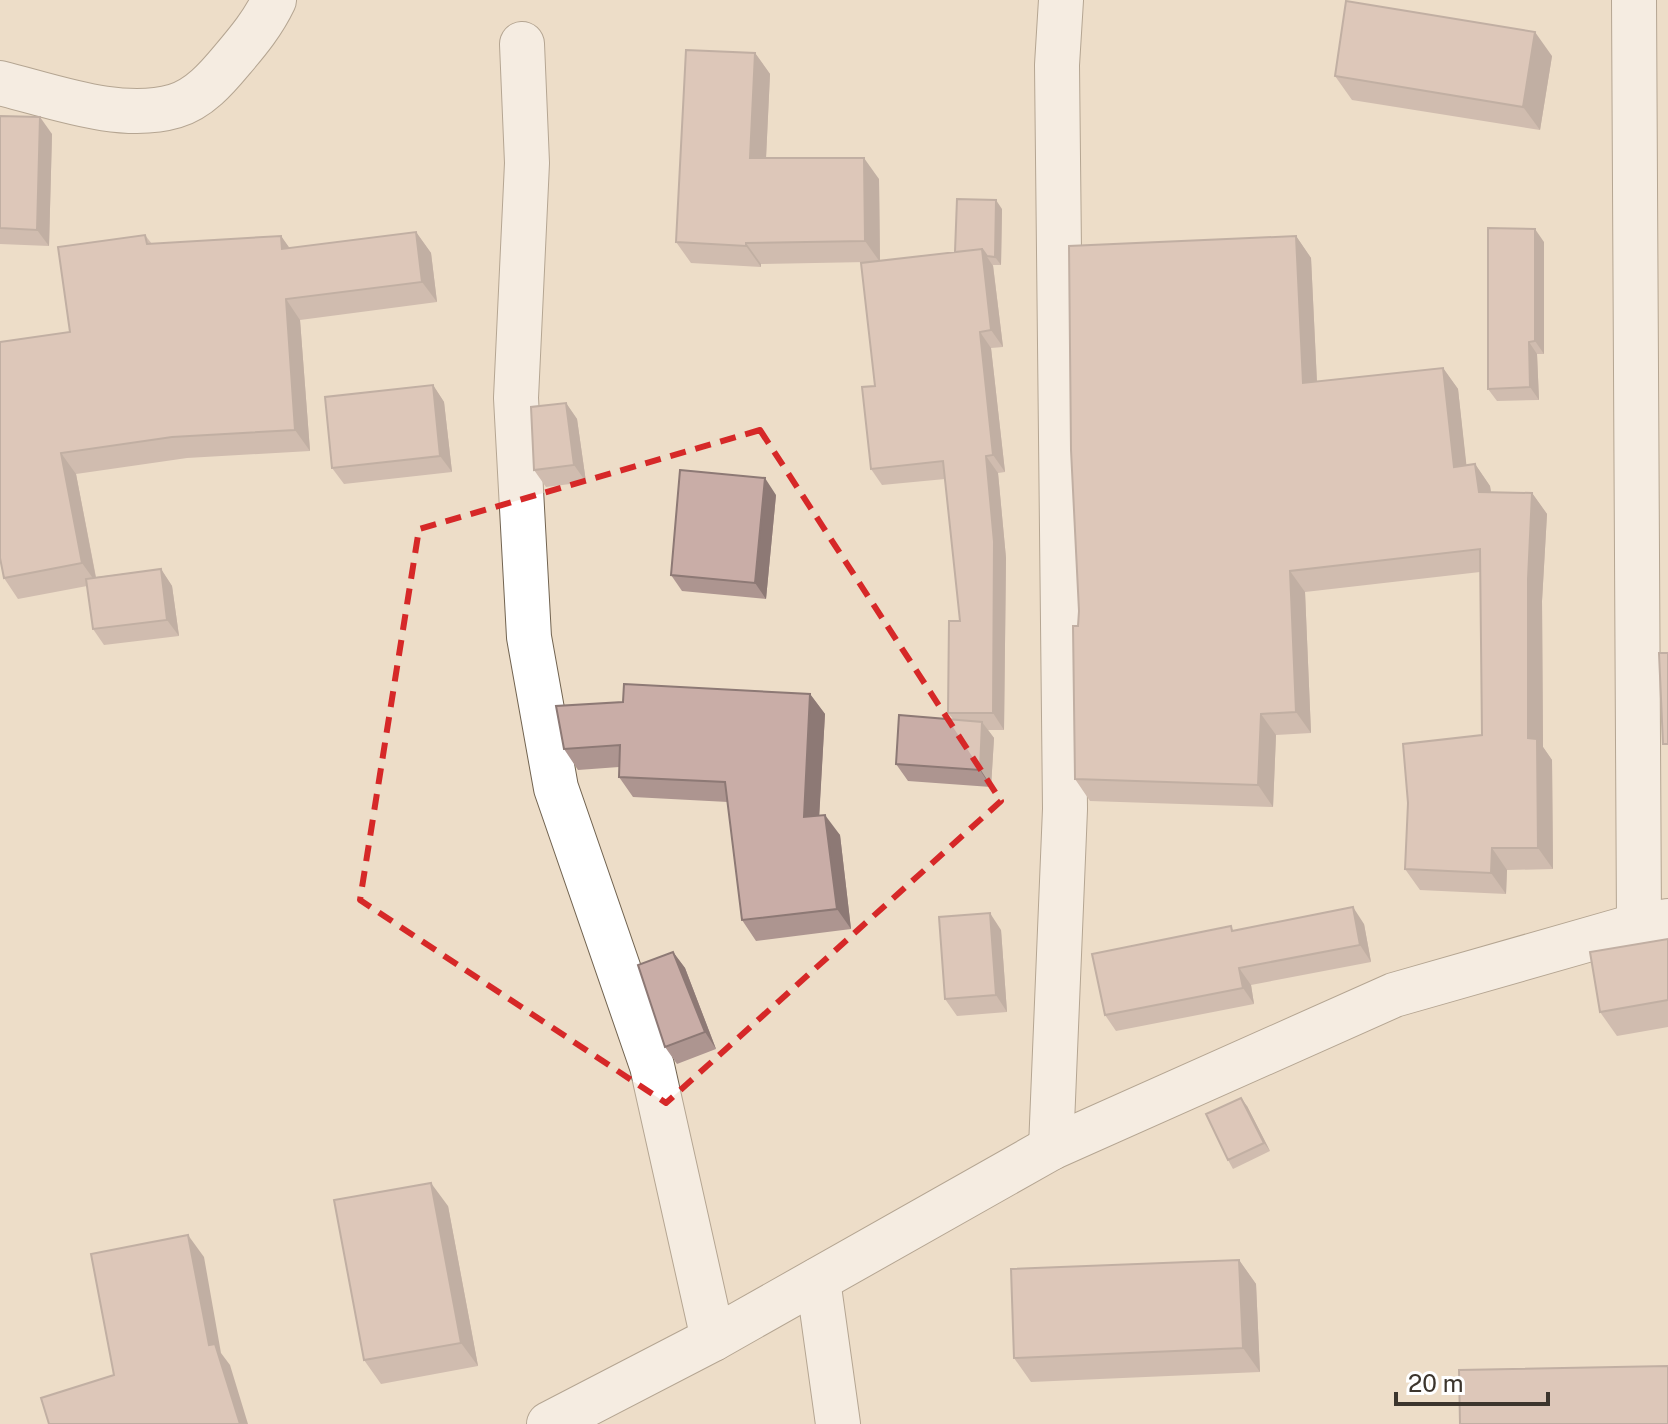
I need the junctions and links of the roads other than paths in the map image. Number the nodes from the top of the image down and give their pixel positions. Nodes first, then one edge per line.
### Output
1 (274, 0) edge
2 (1061, 0) edge
3 (1634, 0) edge
4 (522, 44) dead end
5 (0, 83) edge
6 (1654, 923) edge
7 (1051, 1148) junction
8 (818, 1280) junction
9 (713, 1339) junction
10 (549, 1424) edge
11 (838, 1424) edge

1 - 5 street
2 - 7 street
3 - 6 street
4 - 9 street
6 - 7 street
7 - 8 street
8 - 9 street
8 - 11 street
9 - 10 street

